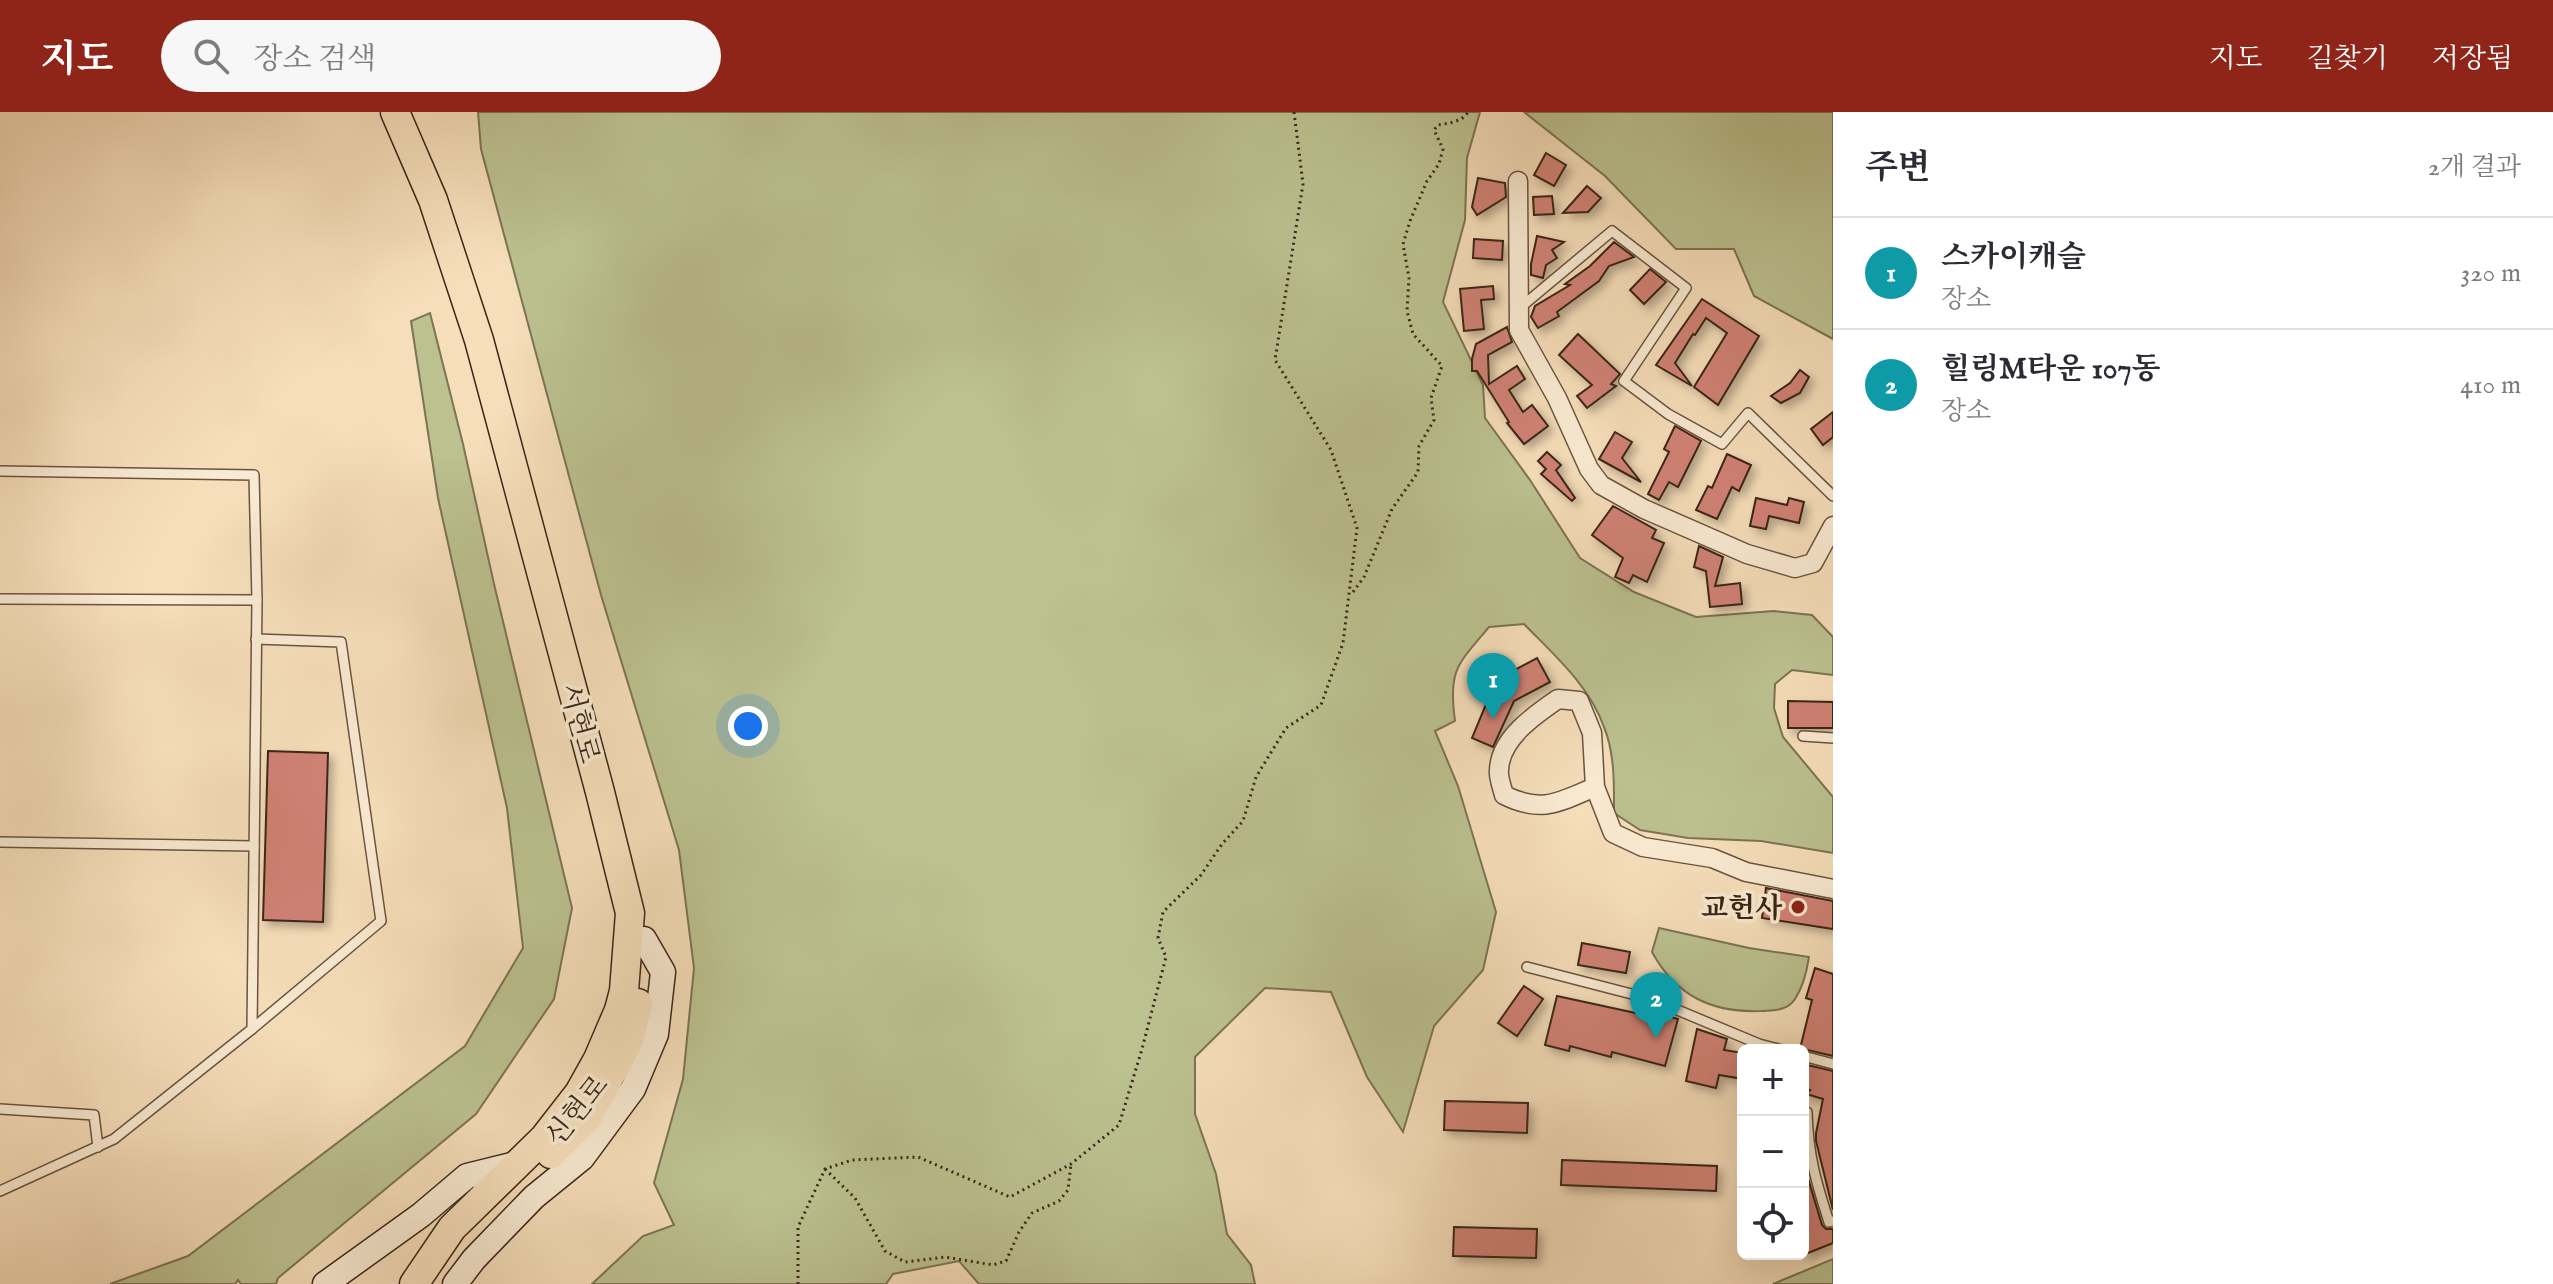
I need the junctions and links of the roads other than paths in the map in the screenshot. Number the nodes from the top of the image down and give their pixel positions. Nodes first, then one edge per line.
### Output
1 (395, 112) edge
2 (415, 112) edge
3 (1518, 181) dead end
4 (1517, 310) junction
5 (0, 471) edge
6 (1833, 496) edge
7 (1833, 526) edge
8 (0, 599) edge
9 (257, 600) junction
10 (256, 639) junction
11 (1803, 736) dead end
12 (1833, 738) edge
13 (1595, 787) junction
14 (0, 842) edge
15 (254, 846) junction
16 (1833, 889) edge
17 (644, 939) junction
18 (1527, 967) dead end
19 (252, 1029) junction
20 (1759, 1044) edge
21 (1809, 1058) edge
22 (1833, 1064) edge
23 (0, 1109) edge
24 (1807, 1116) edge
25 (98, 1147) junction
26 (516, 1164) junction
27 (0, 1191) edge
28 (1833, 1221) edge
29 (325, 1284) edge
30 (414, 1284) edge
31 (433, 1284) edge
32 (455, 1284) edge

1 - 26 main road, 서현로
2 - 17 main road, 서현로
3 - 4 street
4 - 6 lane
4 - 7 street
5 - 9 lane
8 - 9 lane
9 - 10 lane
10 - 15 lane
10 - 19 lane
11 - 12 lane
13 - 13 street
13 - 16 street
14 - 15 lane
15 - 19 lane
17 - 31 main road, 서현로
17 - 32 main road, 신현로
18 - 20 lane
19 - 25 lane
21 - 22 lane
23 - 25 lane
24 - 28 lane
25 - 27 lane
26 - 29 main road, 신현로
26 - 30 main road, 서현로

